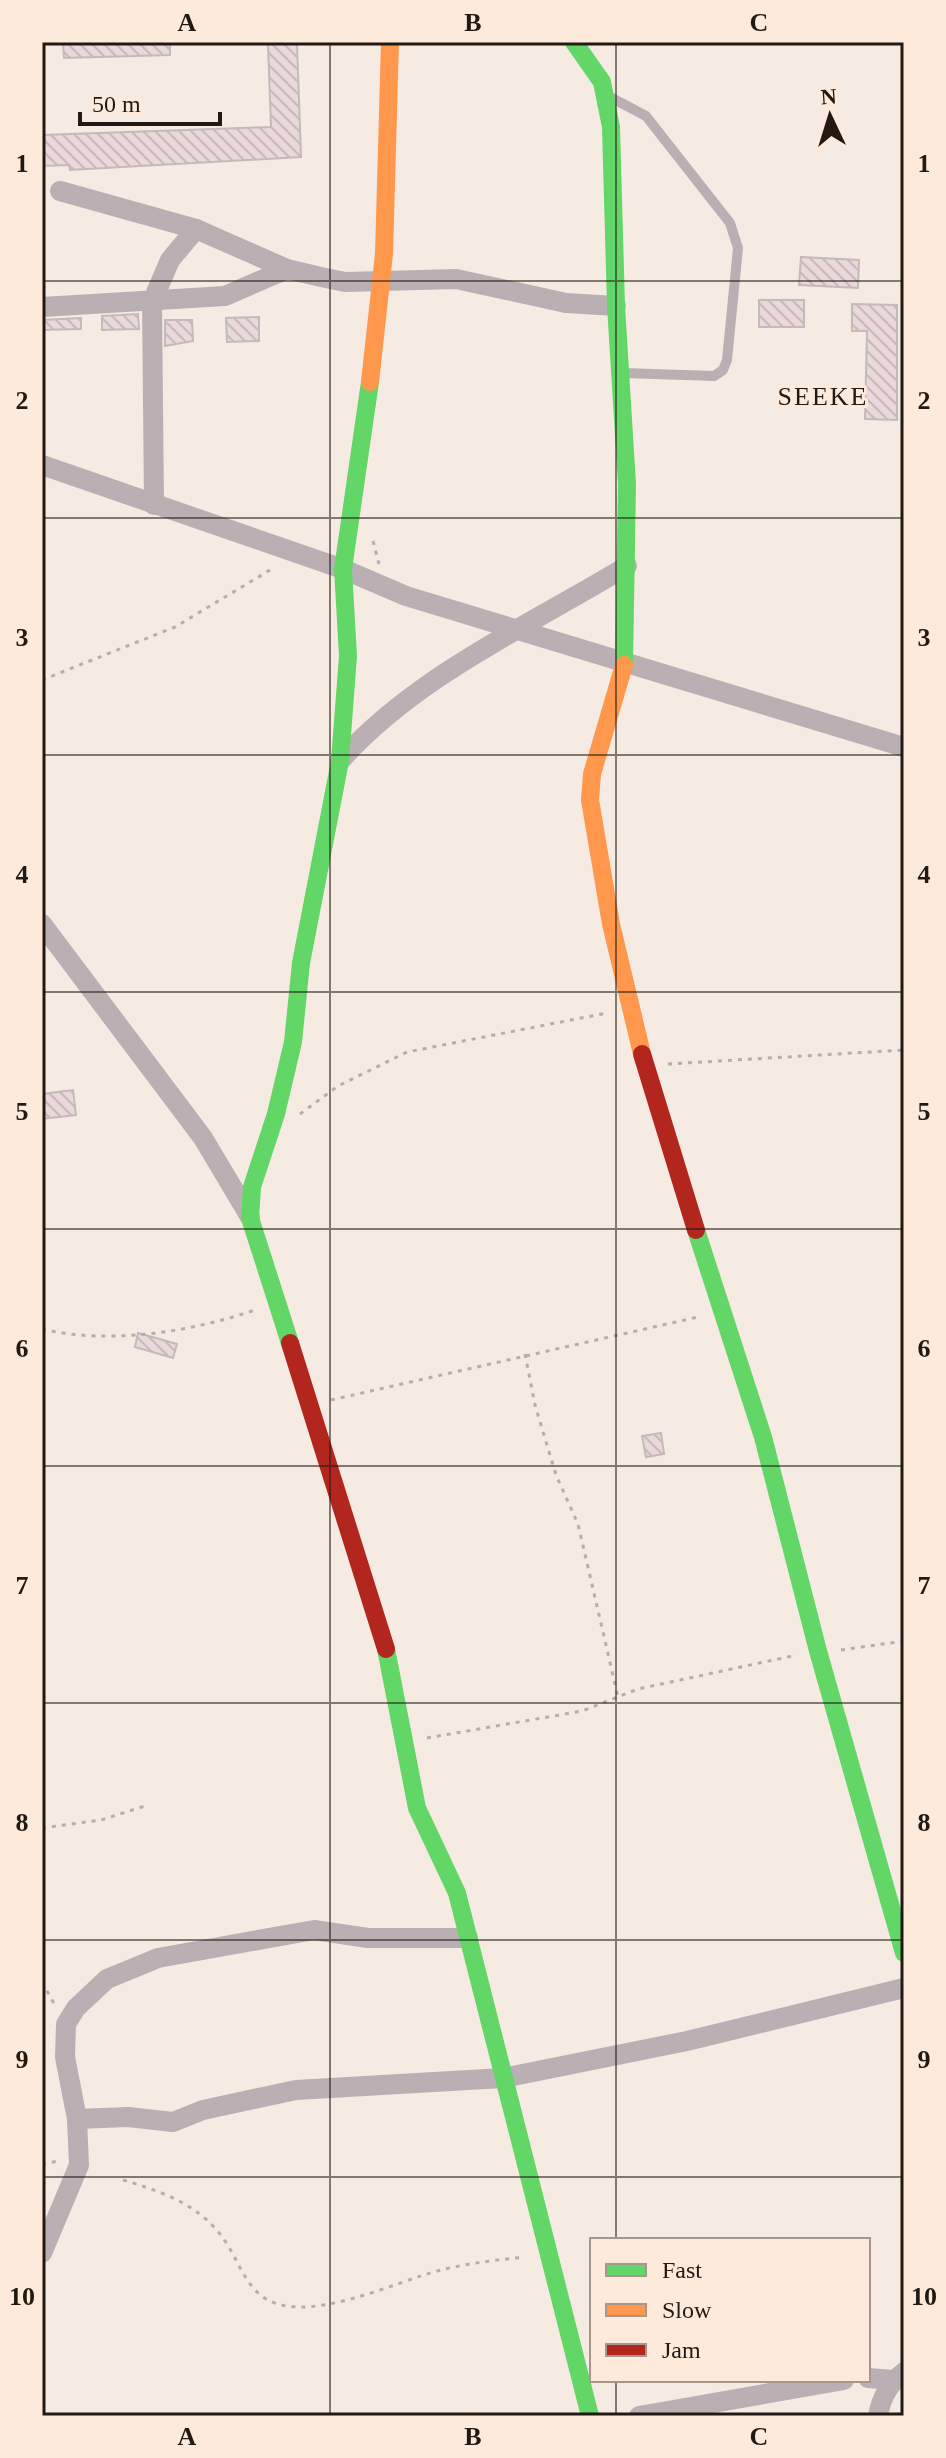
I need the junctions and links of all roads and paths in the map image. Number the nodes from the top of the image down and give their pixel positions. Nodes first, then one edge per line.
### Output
1 (390, 42) edge
2 (574, 42) edge
3 (607, 96) junction
4 (60, 191) dead end
5 (196, 229) junction
6 (287, 269) junction
7 (380, 281) junction
8 (152, 302) junction
9 (616, 306) junction
10 (42, 307) edge
11 (621, 373) junction
12 (42, 465) edge
13 (154, 505) junction
14 (297, 554) junction
15 (627, 566) junction
16 (343, 569) junction
17 (515, 632) junction
18 (625, 663) junction
19 (42, 680) edge
20 (904, 747) edge
21 (340, 761) junction
22 (42, 924) edge
23 (630, 1008) junction
24 (904, 1050) edge
25 (644, 1066) junction
26 (268, 1138) junction
27 (250, 1218) junction
28 (277, 1302) junction
29 (721, 1313) junction
30 (42, 1329) edge
31 (525, 1354) junction
32 (311, 1404) junction
33 (904, 1641) edge
34 (818, 1651) junction
35 (618, 1697) junction
36 (405, 1742) junction
37 (148, 1805) dead end
38 (42, 1828) edge
39 (468, 1938) junction
40 (904, 1953) edge
41 (42, 1982) edge
42 (904, 1988) edge
43 (66, 2024) junction
44 (503, 2078) junction
45 (77, 2119) junction
46 (123, 2180) dead end
47 (42, 2253) edge
48 (547, 2255) junction
49 (899, 2376) edge
50 (870, 2378) edge
51 (833, 2382) edge
52 (590, 2416) edge
53 (639, 2416) edge
54 (878, 2416) edge

1 - 7 street
2 - 3 street
3 - 9 street
3 - 11 lane
4 - 5 street
5 - 6 street
5 - 8 street
6 - 7 street
6 - 8 street
7 - 9 street
7 - 16 street
8 - 10 street
8 - 13 street
9 - 11 street
11 - 15 street
12 - 13 street
13 - 14 street
14 - 16 street
14 - 19 path
15 - 17 street
15 - 18 street
16 - 17 street
16 - 21 street
17 - 18 street
17 - 21 street
18 - 20 street
18 - 23 street
21 - 26 street
22 - 27 street
23 - 25 street
23 - 26 path
24 - 25 path
25 - 29 street
26 - 27 street
27 - 28 street
28 - 30 path
28 - 32 street
29 - 31 path
29 - 34 street
31 - 32 path
31 - 35 path
32 - 36 street
33 - 34 path
34 - 35 path
34 - 40 street
35 - 36 path
36 - 39 street
37 - 38 path
39 - 43 street
39 - 44 street
41 - 43 path
42 - 44 street
43 - 45 street
44 - 45 street
44 - 48 street
45 - 47 street
46 - 48 path
48 - 52 street
49 - 50 street
49 - 54 street
51 - 53 street

